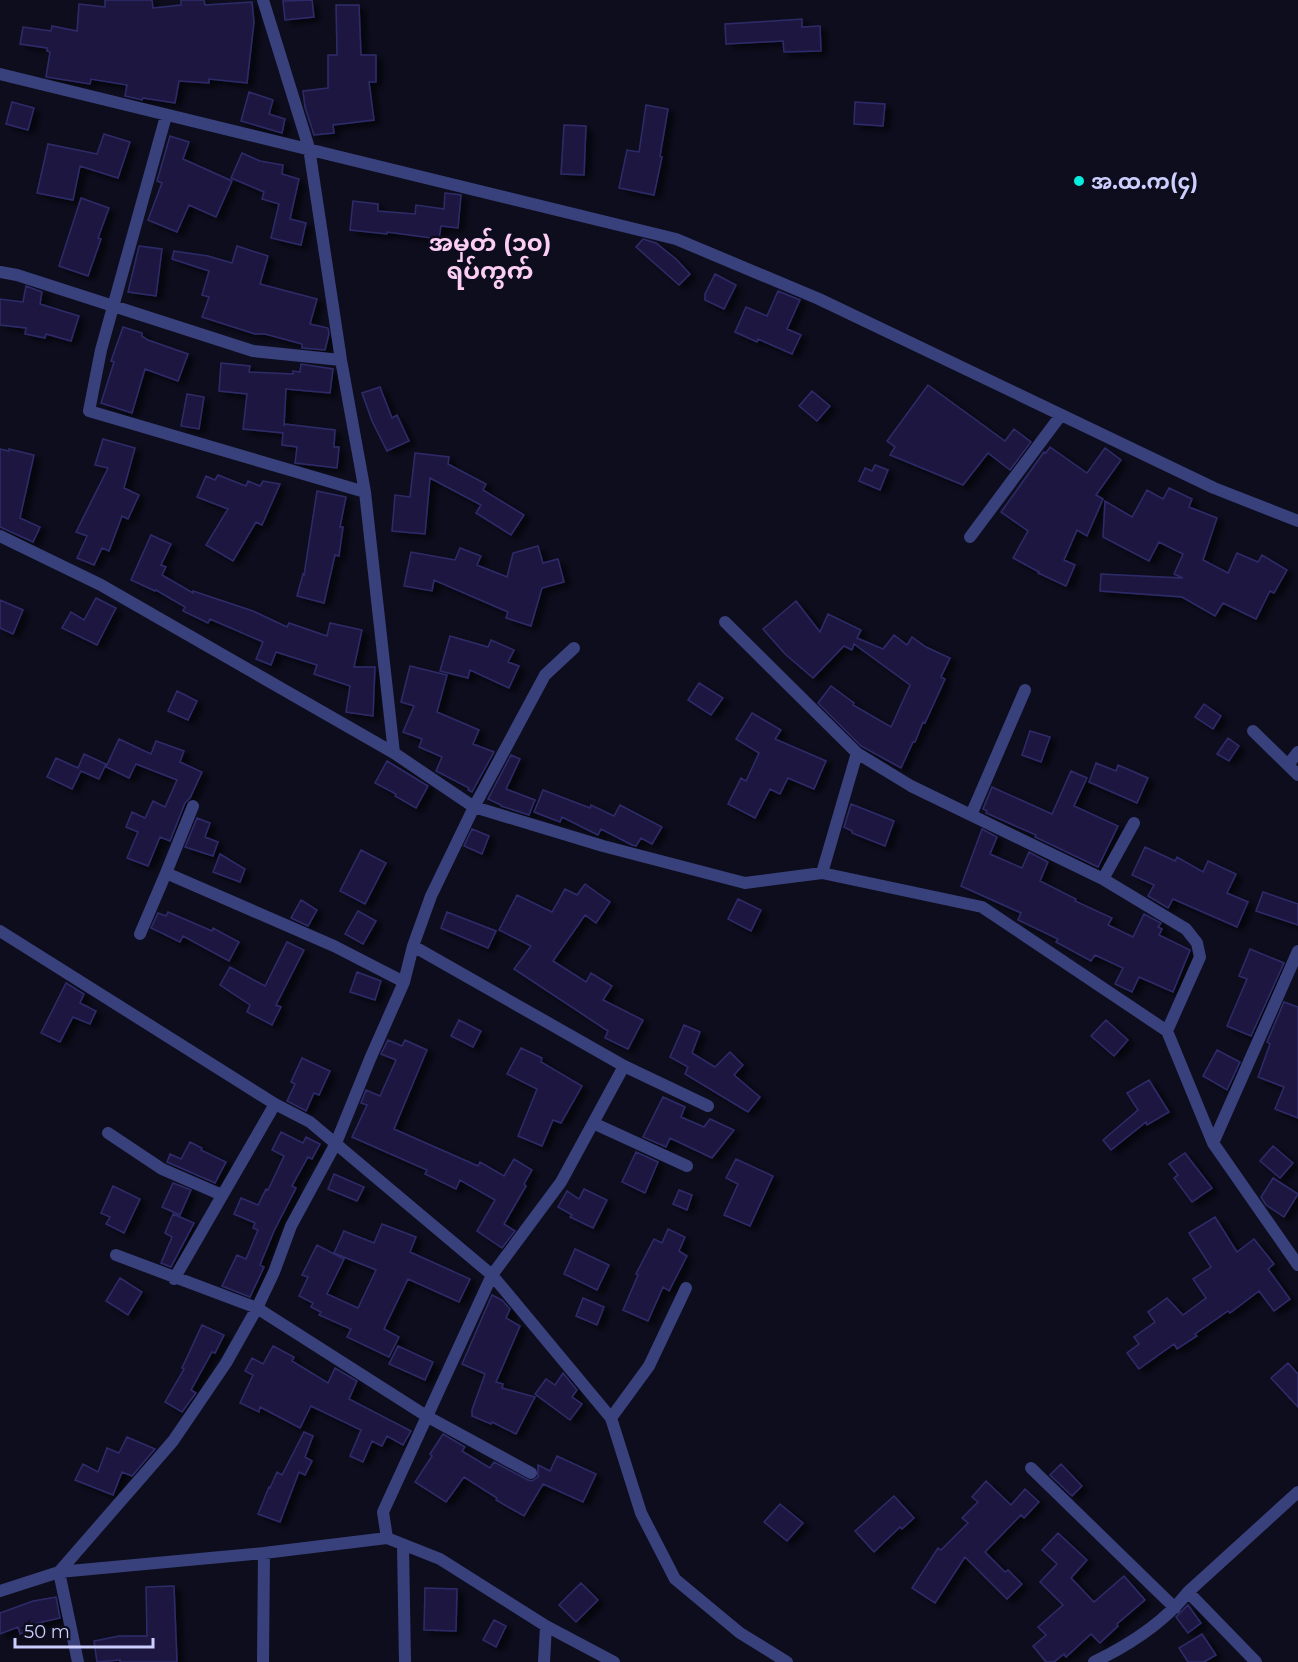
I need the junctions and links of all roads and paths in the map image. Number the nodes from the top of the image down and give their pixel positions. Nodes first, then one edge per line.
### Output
1 (263, 0) edge
2 (0, 74) edge
3 (166, 116) junction
4 (309, 148) junction
5 (0, 272) edge
6 (115, 307) junction
7 (340, 360) junction
8 (1061, 415) junction
9 (365, 492) junction
10 (1298, 521) edge
11 (0, 536) edge
12 (970, 537) dead end
13 (724, 622) dead end
14 (574, 648) dead end
15 (1025, 690) dead end
16 (1253, 731) dead end
17 (1298, 752) edge
18 (394, 753) junction
19 (857, 753) junction
20 (1288, 765) junction
21 (1298, 776) edge
22 (193, 806) dead end
23 (474, 807) junction
24 (971, 815) junction
25 (1134, 823) dead end
26 (166, 873) junction
27 (822, 873) junction
28 (1103, 879) junction
29 (0, 931) edge
30 (140, 934) dead end
31 (413, 946) junction
32 (1298, 951) edge
33 (404, 982) junction
34 (1167, 1031) junction
35 (624, 1066) junction
36 (275, 1104) junction
37 (708, 1106) dead end
38 (594, 1123) junction
39 (108, 1133) dead end
40 (336, 1143) junction
41 (1213, 1143) junction
42 (687, 1166) dead end
43 (222, 1195) junction
44 (116, 1255) dead end
45 (1298, 1265) edge
46 (492, 1275) junction
47 (174, 1278) junction
48 (686, 1288) dead end
49 (257, 1308) junction
50 (428, 1417) junction
51 (611, 1418) junction
52 (1031, 1468) dead end
53 (531, 1473) dead end
54 (1298, 1492) edge
55 (387, 1538) junction
56 (403, 1546) junction
57 (264, 1553) junction
58 (59, 1572) junction
59 (0, 1591) edge
60 (1188, 1592) junction
61 (1175, 1608) junction
62 (546, 1626) junction
63 (78, 1662) edge
64 (263, 1662) edge
65 (405, 1662) edge
66 (544, 1662) edge
67 (614, 1662) edge
68 (787, 1662) edge
69 (1094, 1662) edge
70 (1256, 1662) edge

1 - 4 street
2 - 3 street
3 - 4 street
3 - 6 street
4 - 7 street
4 - 8 street
5 - 6 street
6 - 7 street
6 - 9 street
7 - 9 street
8 - 10 street
8 - 12 street
9 - 18 street
11 - 18 street
13 - 19 street
14 - 23 street
15 - 24 street
16 - 20 street
17 - 20 street
18 - 23 street
19 - 24 street
19 - 27 street
20 - 21 street
22 - 26 street
23 - 27 street
23 - 31 street
24 - 28 street
25 - 28 street
26 - 30 street
26 - 33 street
27 - 34 street
28 - 34 street
29 - 36 street
31 - 33 street
31 - 35 street
32 - 41 street
33 - 40 street
34 - 41 street
35 - 37 street
35 - 38 street
36 - 40 street
36 - 43 street
38 - 42 street
38 - 46 street
39 - 43 street
40 - 46 street
40 - 49 street
41 - 45 street
43 - 47 street
44 - 47 street
46 - 50 street
46 - 51 street
47 - 49 street
48 - 51 street
49 - 50 street
49 - 58 street
50 - 53 street
50 - 55 street
51 - 68 street
52 - 61 street
54 - 60 street
55 - 56 street
55 - 57 street
56 - 62 street
56 - 65 street
57 - 58 street
57 - 64 street
58 - 59 street
58 - 63 street
60 - 61 street
60 - 70 street
61 - 69 street
62 - 66 street
62 - 67 street

